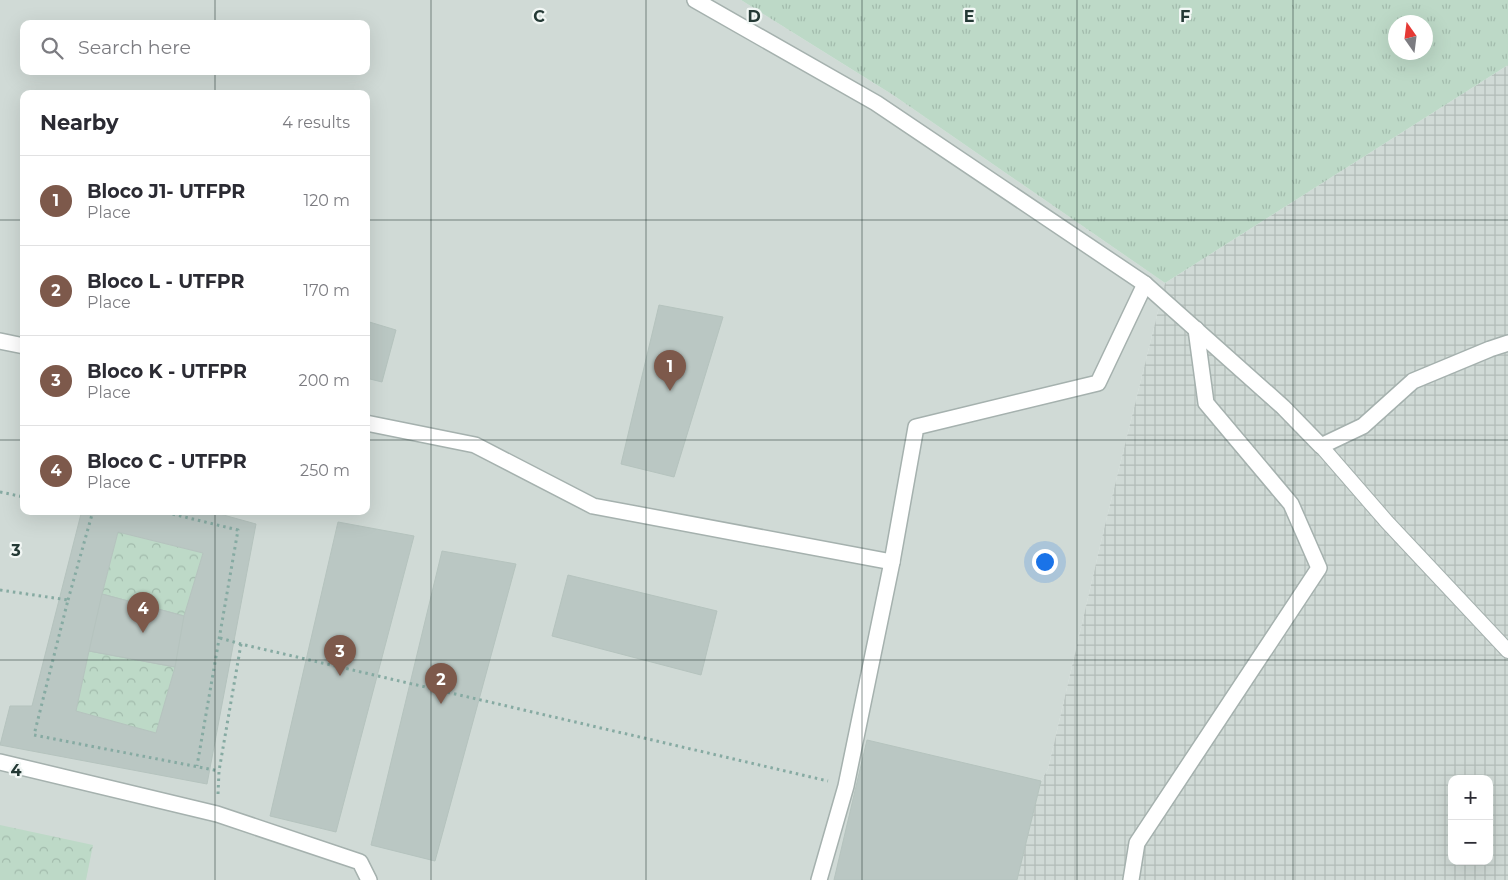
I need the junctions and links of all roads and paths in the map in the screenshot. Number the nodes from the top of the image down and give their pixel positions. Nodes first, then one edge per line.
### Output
1 (695, 0) edge
2 (1145, 284) junction
3 (1196, 329) junction
4 (0, 341) edge
5 (1508, 343) edge
6 (20, 345) edge
7 (370, 424) edge
8 (1320, 446) junction
9 (0, 492) edge
10 (20, 496) edge
11 (91, 515) edge
12 (176, 515) edge
13 (892, 562) junction
14 (0, 590) edge
15 (68, 600) junction
16 (220, 638) junction
17 (241, 644) junction
18 (1508, 651) edge
19 (0, 762) edge
20 (197, 766) junction
21 (219, 771) junction
22 (846, 786) junction
23 (217, 814) junction
24 (368, 880) edge
25 (819, 880) edge
26 (1131, 880) edge

1 - 2 street
2 - 3 street
2 - 13 street
3 - 8 street
3 - 26 street
4 - 6 street
5 - 8 street
7 - 13 street
8 - 18 lane
9 - 10 path
11 - 15 path
12 - 16 path
13 - 22 street
14 - 15 path
15 - 20 path
16 - 17 path
16 - 20 path
17 - 21 path
17 - 22 path
19 - 23 street
20 - 21 path
21 - 23 path
22 - 25 street
23 - 24 street

